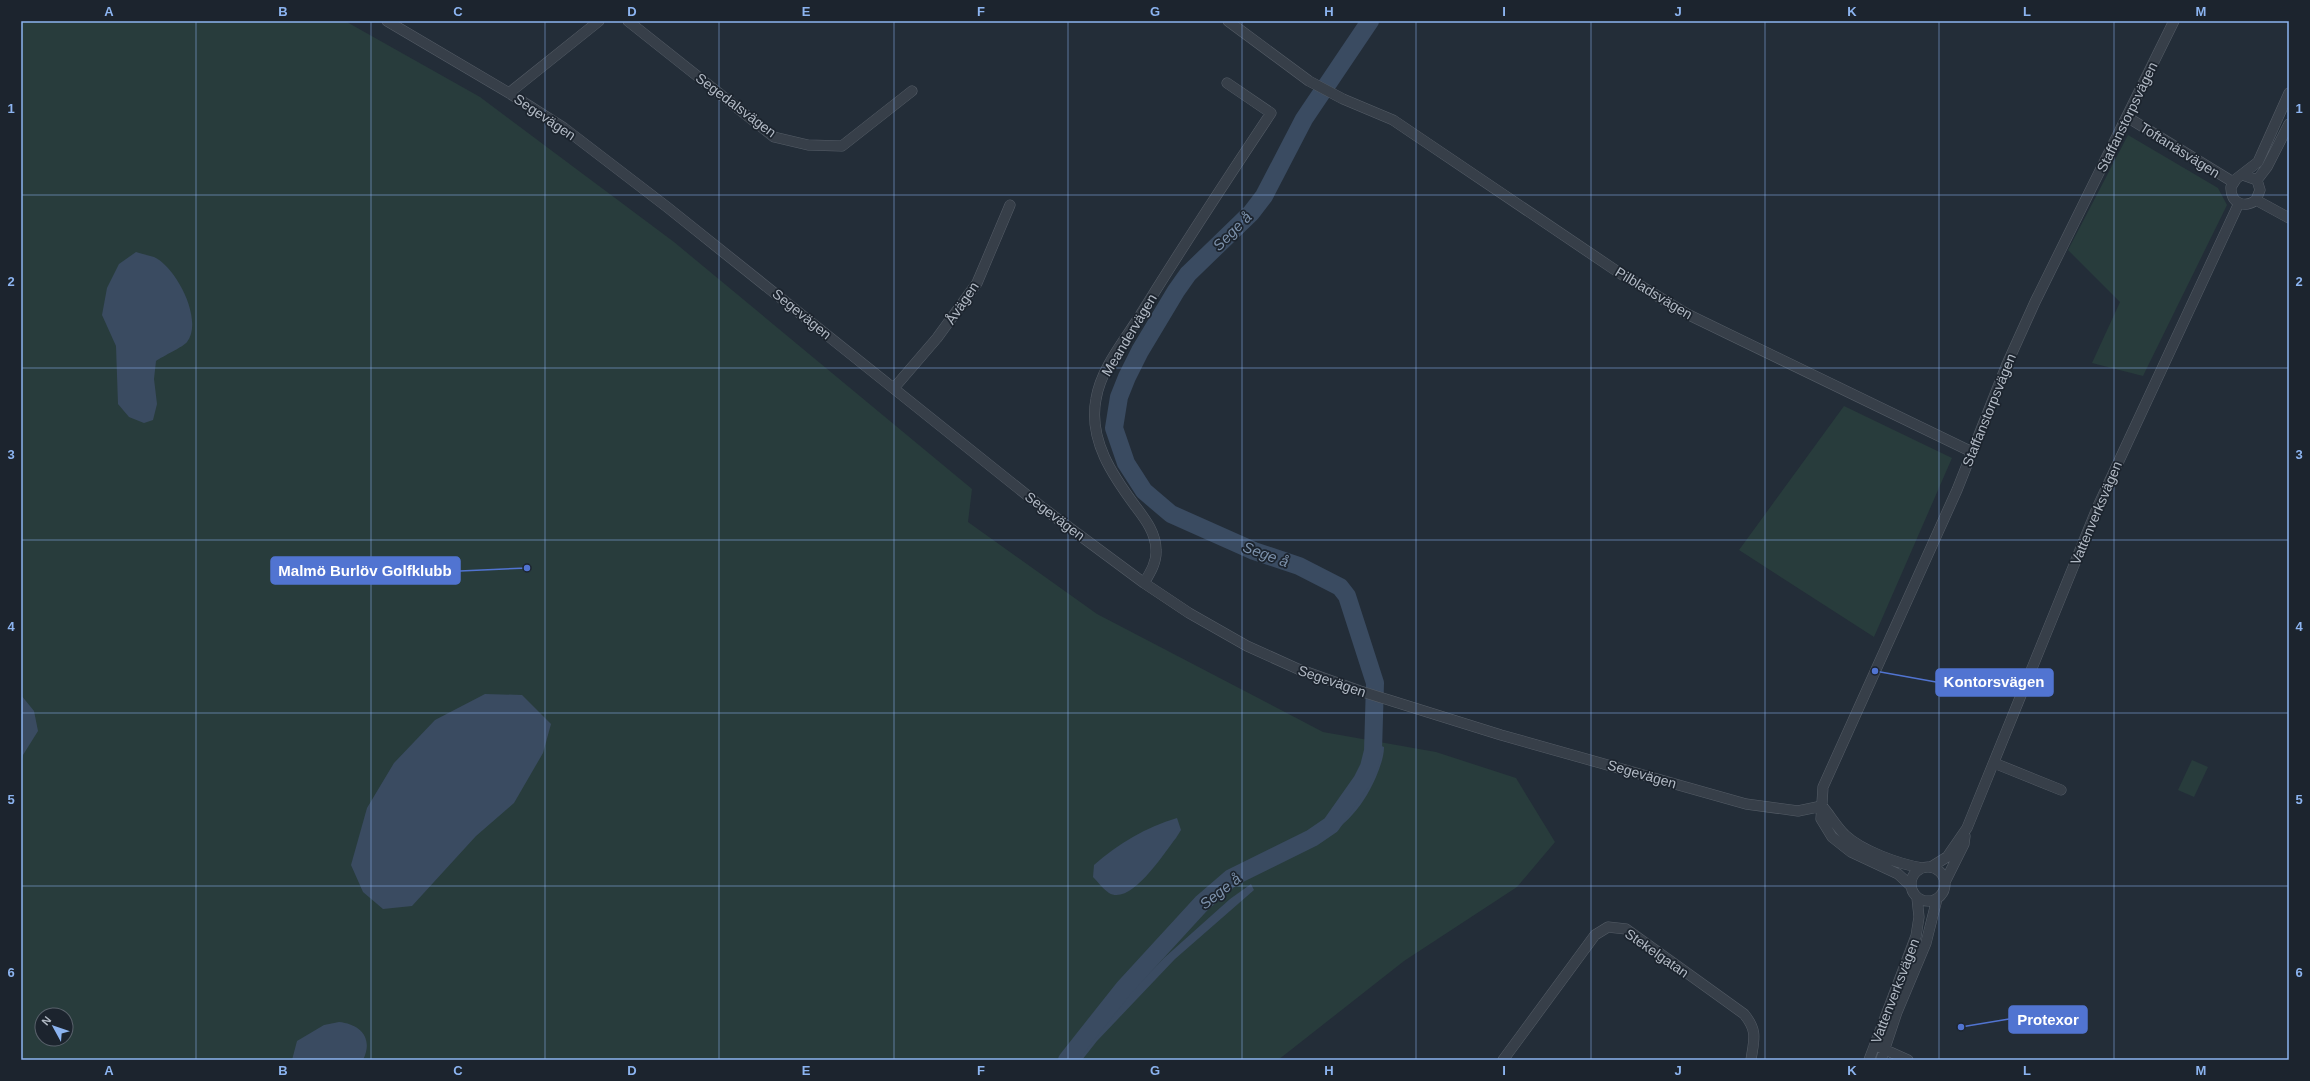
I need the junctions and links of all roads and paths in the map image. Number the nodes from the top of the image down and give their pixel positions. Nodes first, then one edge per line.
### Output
1 (387, 21) edge
2 (599, 21) edge
3 (628, 21) edge
4 (1228, 21) edge
5 (2174, 21) edge
6 (1228, 83) dead end
7 (912, 91) dead end
8 (509, 93) junction
9 (2289, 93) edge
10 (2127, 117) junction
11 (2289, 124) edge
12 (2243, 175) junction
13 (2257, 180) junction
14 (2233, 182) junction
15 (2256, 200) junction
16 (2239, 204) junction
17 (1010, 205) dead end
18 (2289, 218) edge
19 (894, 388) junction
20 (1972, 452) junction
21 (1144, 583) junction
22 (1994, 763) junction
23 (2061, 790) dead end
24 (1822, 806) junction
25 (1967, 828) junction
26 (1926, 868) junction
27 (1945, 882) junction
28 (1911, 886) junction
29 (1917, 898) junction
30 (1937, 899) junction
31 (1874, 1045) junction
32 (1884, 1049) junction
33 (1503, 1060) edge
34 (1751, 1060) edge
35 (1869, 1060) edge
36 (1880, 1060) edge
37 (1908, 1060) edge

1 - 8 street, Segevägen
2 - 8 street
3 - 7 street, Segedalsvägen
4 - 20 street, Pilbladsvägen
5 - 10 street, Staffanstorpsvägen
6 - 21 street, Meandervägen
8 - 19 street, Segevägen
9 - 12 street
10 - 14 street, Toftanäsvägen
10 - 20 street, Staffanstorpsvägen
11 - 13 street
12 - 13 street
12 - 14 street
13 - 15 street
14 - 16 street
15 - 16 street
15 - 18 street
16 - 22 street, Vattenverksvägen
17 - 19 street, Åvägen
19 - 21 street, Segevägen
20 - 24 street, Staffanstorpsvägen
21 - 24 street, Segevägen
22 - 23 street
22 - 25 street, Vattenverksvägen
24 - 26 street
24 - 28 street
25 - 26 street, Vattenverksvägen
25 - 27 street, Vattenverksvägen
26 - 27 street
26 - 28 street
27 - 30 street
28 - 29 street
29 - 30 street
29 - 31 street, Vattenverksvägen
30 - 32 street, Vattenverksvägen
31 - 32 street
31 - 35 street, Vattenverksvägen
32 - 36 street, Vattenverksvägen
32 - 37 street
33 - 34 street, Stekelgatan

